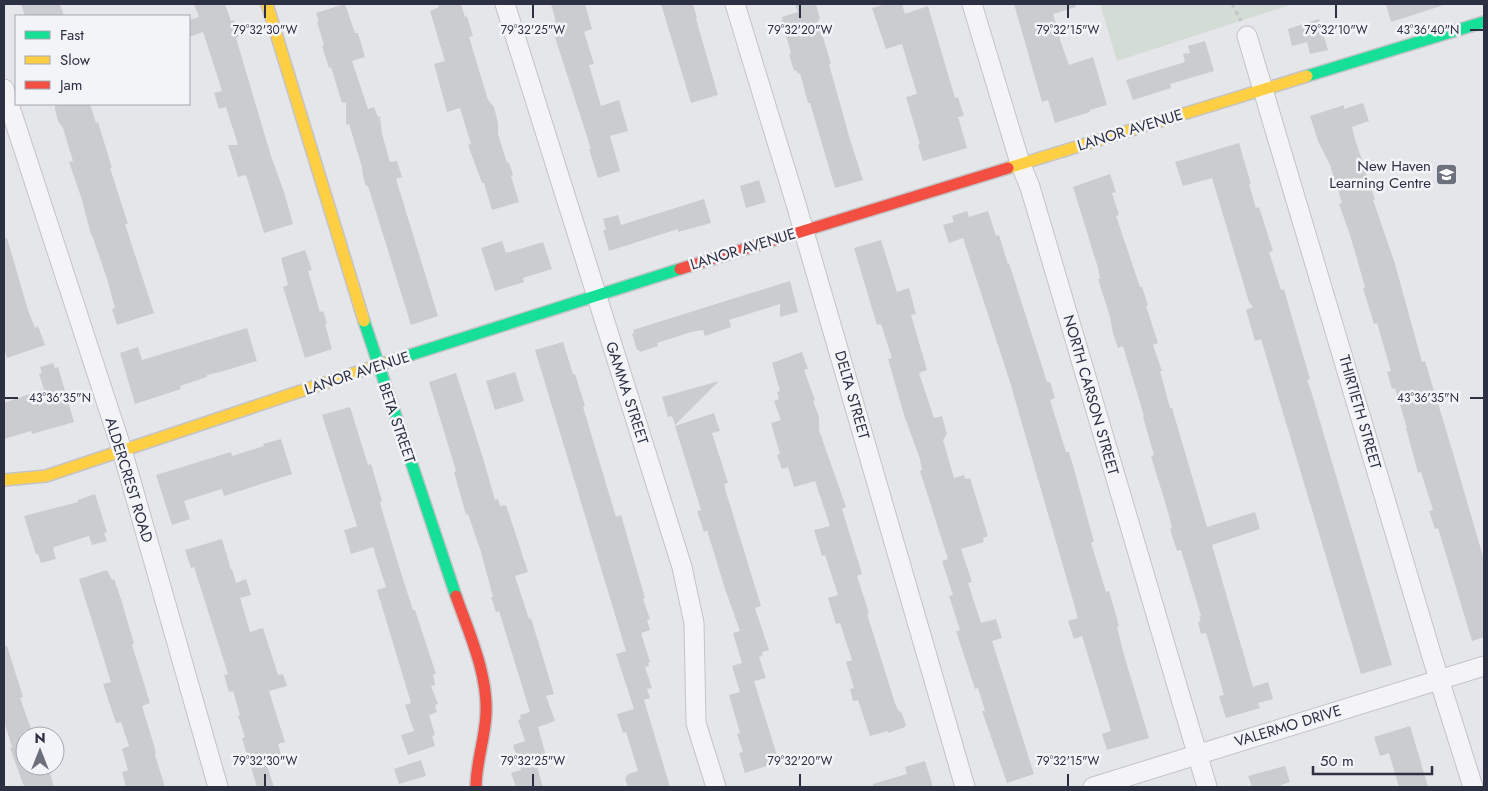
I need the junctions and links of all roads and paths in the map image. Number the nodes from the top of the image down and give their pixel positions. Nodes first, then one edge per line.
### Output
1 (267, 4) edge
2 (505, 4) edge
3 (735, 4) edge
4 (972, 4) edge
5 (1484, 22) edge
6 (1247, 36) dead end
7 (4, 89) edge
8 (1264, 90) junction
9 (1020, 163) junction
10 (802, 230) junction
11 (596, 295) junction
12 (378, 366) junction
13 (122, 450) junction
14 (4, 480) edge
15 (1484, 666) edge
16 (1439, 680) junction
17 (1197, 754) junction
18 (218, 787) edge
19 (476, 787) edge
20 (716, 787) edge
21 (965, 787) edge
22 (1093, 787) edge
23 (1206, 787) edge
24 (1473, 787) edge

1 - 12 street, BETA STREET
2 - 11 street, GAMMA STREET
3 - 10 street, DELTA STREET
4 - 9 street, NORTH CARSON STREET
5 - 8 street, LANOR AVENUE
6 - 8 street, THIRTIETH STREET
7 - 13 street, ALDERCREST ROAD
8 - 9 street, LANOR AVENUE
8 - 16 street, THIRTIETH STREET
9 - 10 street, LANOR AVENUE
9 - 17 street, NORTH CARSON STREET
10 - 11 street, LANOR AVENUE
10 - 21 street, DELTA STREET
11 - 12 street, LANOR AVENUE
11 - 20 street, GAMMA STREET
12 - 13 street, LANOR AVENUE
12 - 19 street, BETA STREET
13 - 14 street, LANOR AVENUE
13 - 18 street, ALDERCREST ROAD
15 - 16 street, VALERMO DRIVE
16 - 17 street, VALERMO DRIVE
16 - 24 street, THIRTIETH STREET
17 - 22 street, VALERMO DRIVE
17 - 23 street, NORTH CARSON STREET

